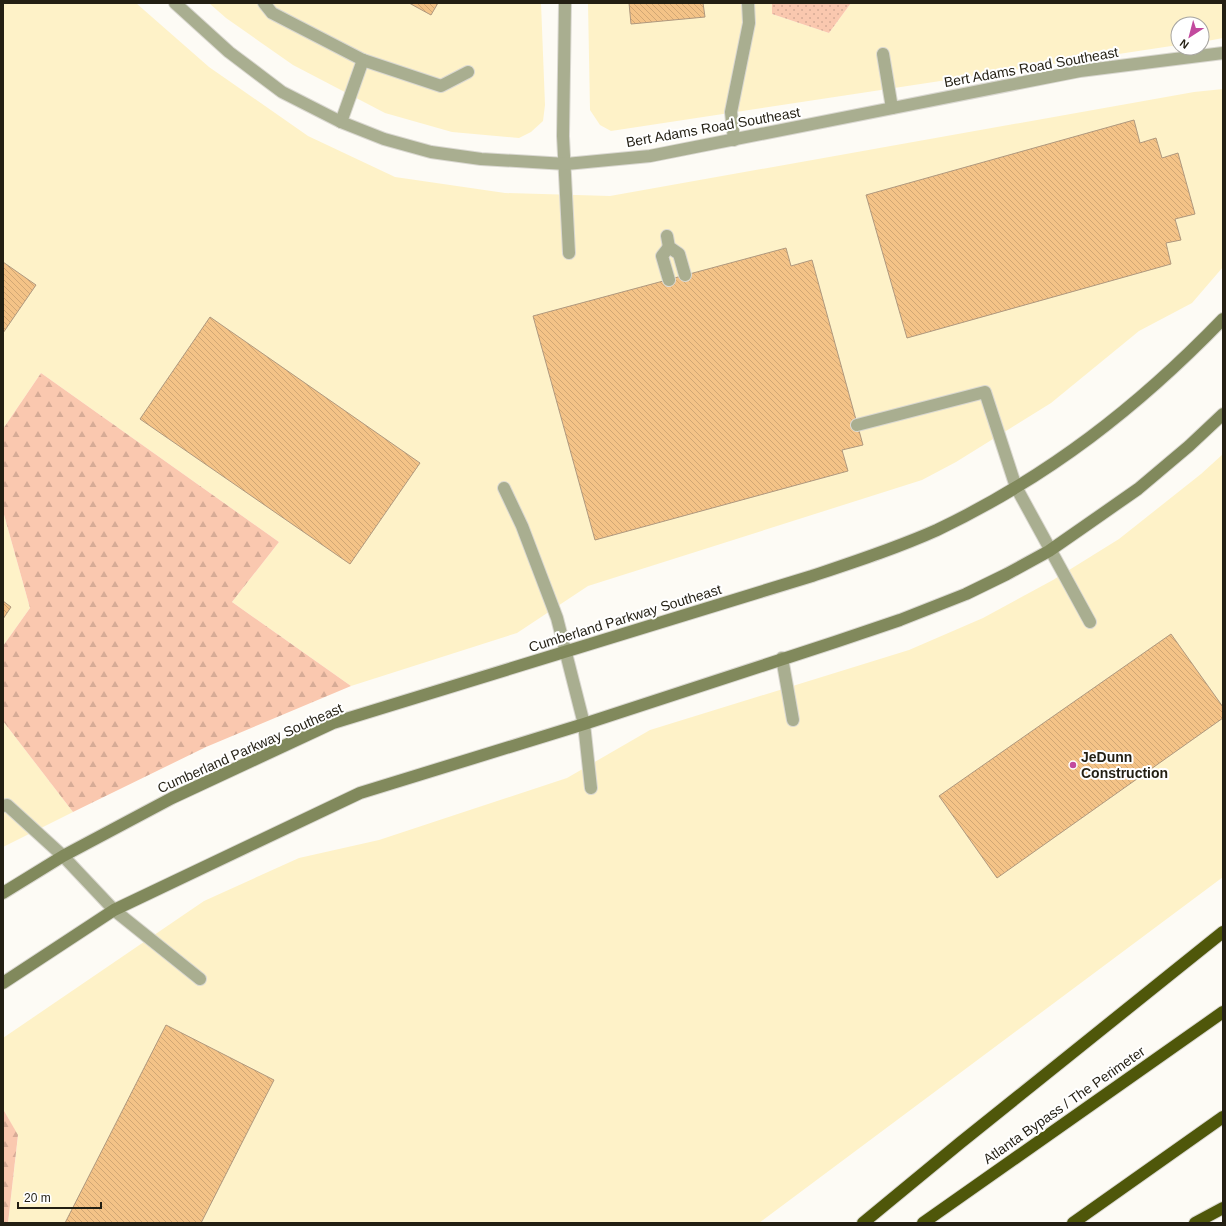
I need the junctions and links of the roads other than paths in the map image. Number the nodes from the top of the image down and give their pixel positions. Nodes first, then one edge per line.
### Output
1 (175, 3) edge
2 (264, 3) edge
3 (565, 3) edge
4 (748, 3) edge
5 (1223, 53) edge
6 (883, 54) dead end
7 (363, 60) junction
8 (468, 72) dead end
9 (892, 108) junction
10 (340, 122) junction
11 (734, 140) junction
12 (566, 164) junction
13 (569, 253) dead end
14 (685, 275) dead end
15 (668, 280) dead end
16 (1223, 319) edge
17 (1223, 414) edge
18 (857, 425) dead end
19 (1016, 487) junction
20 (504, 488) dead end
21 (1050, 551) junction
22 (1090, 622) dead end
23 (566, 652) junction
24 (782, 658) junction
25 (793, 720) dead end
26 (584, 724) junction
27 (591, 788) dead end
28 (3, 806) edge
29 (63, 856) junction
30 (3, 893) edge
31 (114, 910) junction
32 (1223, 932) edge
33 (200, 979) dead end
34 (3, 983) edge
35 (1223, 1012) edge
36 (1223, 1117) edge
37 (1223, 1208) edge
38 (864, 1223) edge
39 (923, 1223) edge
40 (1073, 1223) edge
41 (1195, 1223) edge

1 - 10 street, Bert Adams Road Southeast
2 - 7 street
3 - 12 street
4 - 11 street
5 - 9 street, Bert Adams Road Southeast
6 - 9 street
7 - 8 street
7 - 10 street
9 - 11 street, Bert Adams Road Southeast
10 - 12 street, Bert Adams Road Southeast
11 - 12 street, Bert Adams Road Southeast
12 - 13 street
14 - 15 street
16 - 19 main road, Cumberland Parkway Southeast
17 - 21 main road
18 - 19 street
19 - 21 street
19 - 23 main road, Cumberland Parkway Southeast
20 - 23 street
21 - 22 street
21 - 24 main road
23 - 26 street
23 - 29 main road, Cumberland Parkway Southeast
24 - 25 street
24 - 26 main road
26 - 27 street
26 - 31 main road
28 - 29 street
29 - 30 main road, Cumberland Parkway Southeast
29 - 31 street
31 - 33 street
31 - 34 main road
32 - 38 highway
35 - 39 highway, Atlanta Bypass / The Perimeter
36 - 40 highway
37 - 41 highway

